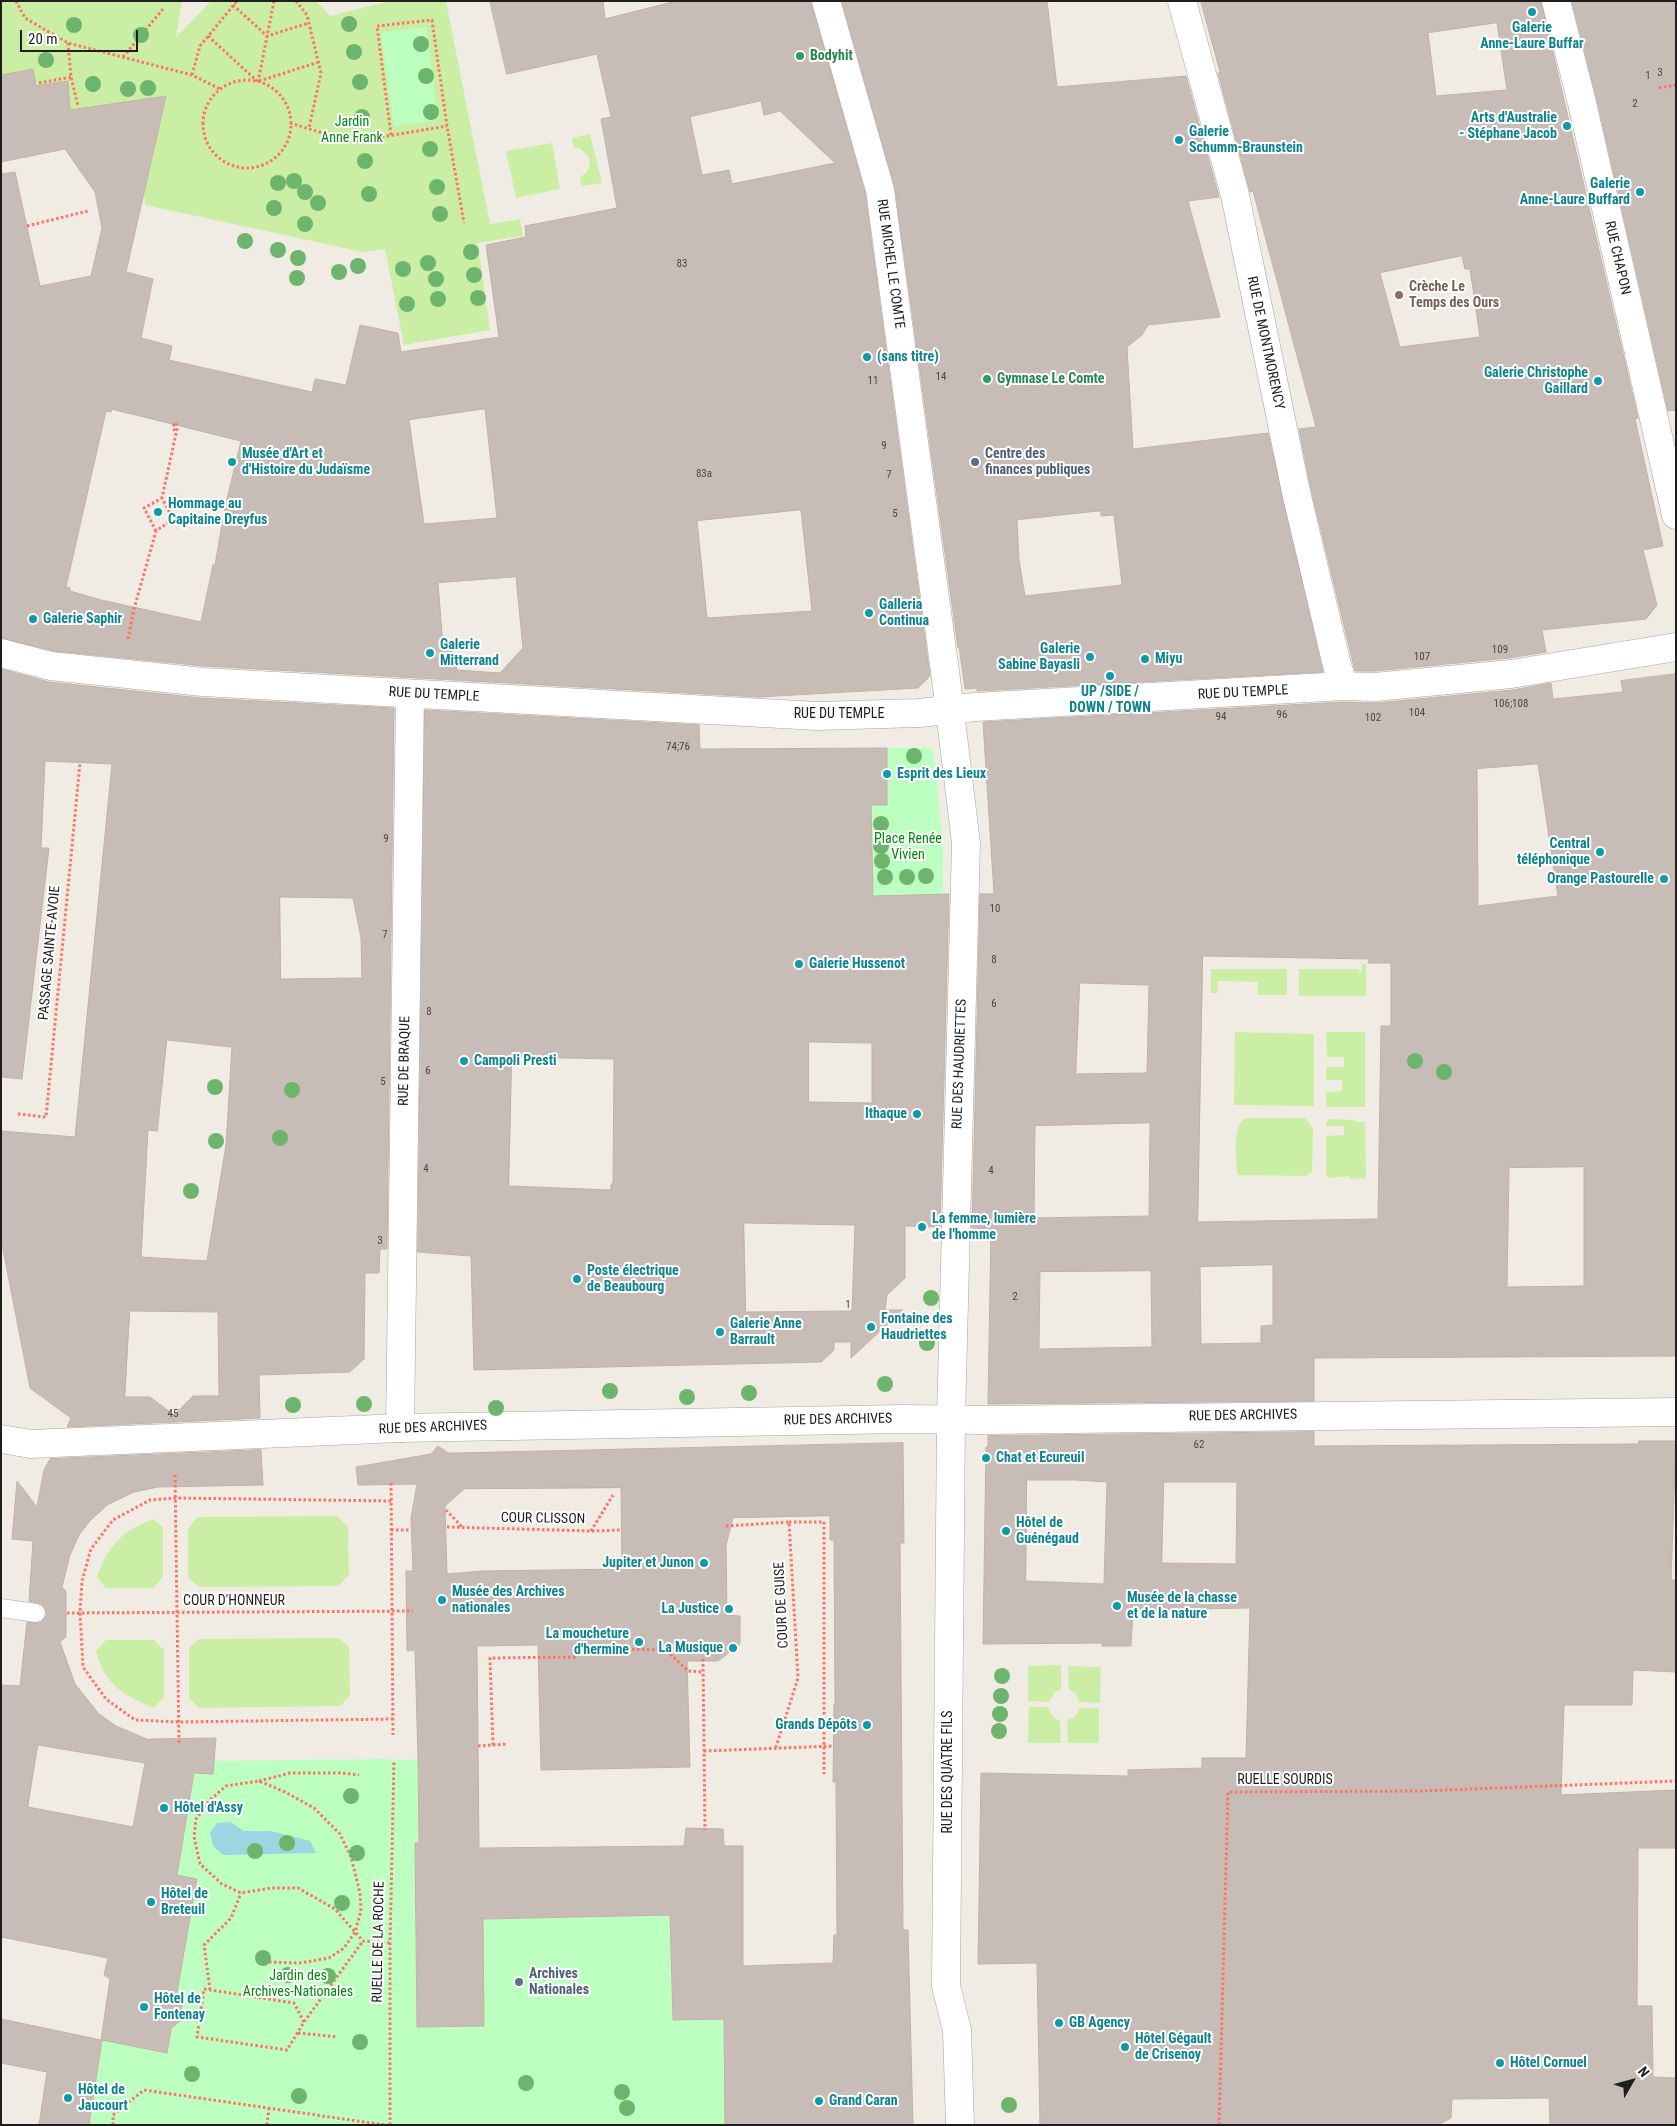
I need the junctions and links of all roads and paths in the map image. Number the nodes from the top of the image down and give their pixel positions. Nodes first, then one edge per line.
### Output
1 (16, 1) edge
2 (237, 1) edge
3 (274, 1) edge
4 (296, 1) edge
5 (826, 1) edge
6 (1182, 1) edge
7 (1556, 1) edge
8 (232, 5) junction
9 (163, 9) dead end
10 (309, 23) junction
11 (208, 36) junction
12 (268, 36) junction
13 (68, 43) junction
14 (123, 57) junction
15 (319, 62) junction
16 (192, 75) junction
17 (71, 77) junction
18 (258, 82) junction
19 (39, 83) dead end
20 (1676, 85) edge
21 (1659, 88) dead end
22 (220, 89) junction
23 (78, 106) dead end
24 (290, 123) junction
25 (447, 126) junction
26 (309, 128) junction
27 (391, 135) junction
28 (88, 211) dead end
29 (464, 223) dead end
30 (27, 226) dead end
31 (176, 433) dead end
32 (162, 498) junction
33 (1676, 515) edge
34 (156, 531) junction
35 (127, 645) dead end
36 (1676, 647) edge
37 (1, 653) edge
38 (1343, 686) junction
39 (410, 694) junction
40 (949, 710) junction
41 (80, 763) dead end
42 (18, 1114) dead end
43 (1676, 1412) edge
44 (951, 1418) junction
45 (400, 1428) junction
46 (1, 1439) edge
47 (175, 1475) dead end
48 (391, 1483) dead end
49 (613, 1495) dead end
50 (176, 1498) junction
51 (391, 1501) junction
52 (446, 1510) dead end
53 (789, 1522) junction
54 (726, 1526) dead end
55 (447, 1528) dead end
56 (464, 1528) junction
57 (391, 1530) junction
58 (411, 1530) dead end
59 (622, 1530) dead end
60 (591, 1531) junction
61 (1, 1608) edge
62 (391, 1611) junction
63 (413, 1611) dead end
64 (176, 1612) junction
65 (36, 1613) dead end
66 (67, 1613) dead end
67 (80, 1613) junction
68 (703, 1660) dead end
69 (703, 1671) junction
70 (393, 1719) junction
71 (179, 1722) junction
72 (393, 1735) dead end
73 (508, 1744) dead end
74 (179, 1745) dead end
75 (493, 1745) junction
76 (478, 1746) dead end
77 (824, 1746) junction
78 (833, 1746) dead end
79 (776, 1747) junction
80 (704, 1751) junction
81 (394, 1760) dead end
82 (824, 1774) dead end
83 (359, 1776) dead end
84 (259, 1781) junction
85 (1676, 1781) edge
86 (705, 1830) dead end
87 (240, 1893) junction
88 (355, 1932) junction
89 (363, 1942) junction
90 (390, 1943) junction
91 (269, 1962) dead end
92 (210, 1990) junction
93 (304, 2022) junction
94 (298, 2033) junction
95 (338, 2037) dead end
96 (269, 2108) junction
97 (112, 2125) edge
98 (267, 2125) edge
99 (384, 2125) edge
100 (390, 2125) edge
101 (960, 2125) edge
102 (1219, 2125) edge

1 - 13 path
2 - 8 path
3 - 12 path
4 - 10 path
5 - 40 street, RUE MICHEL LE COMTE
6 - 38 street, RUE DE MONTMORENCY
7 - 33 street, RUE CHAPON
8 - 11 path
8 - 12 path
9 - 14 path
10 - 12 path
10 - 15 path
11 - 16 path
11 - 18 path
12 - 18 path
13 - 14 path
13 - 17 path
14 - 16 path
15 - 18 path
15 - 26 path
16 - 22 path
17 - 19 path
17 - 23 path
18 - 22 path
18 - 24 path
20 - 21 path
22 - 24 path
24 - 26 path
25 - 27 path
25 - 27 path
25 - 29 path
26 - 27 path
28 - 30 path
31 - 32 path
32 - 34 path
32 - 34 path
34 - 35 path
36 - 38 street, RUE DU TEMPLE
37 - 39 street, RUE DU TEMPLE
38 - 40 street, RUE DU TEMPLE
39 - 40 street, RUE DU TEMPLE
39 - 45 street, RUE DE BRAQUE
40 - 44 street, RUE DES HAUDRIETTES
41 - 42 path, PASSAGE SAINTE-AVOIE
43 - 44 street, RUE DES ARCHIVES
44 - 45 street, RUE DES ARCHIVES
44 - 101 street, RUE DES QUATRE FILS
45 - 46 street, RUE DES ARCHIVES
47 - 50 path
48 - 51 path
49 - 60 path
50 - 51 path
50 - 64 path
50 - 67 path
51 - 57 path
52 - 56 path
53 - 54 path
53 - 77 path
53 - 79 path, COUR DE GUISE
55 - 56 path, COUR CLISSON
56 - 60 path, COUR CLISSON
57 - 58 path
57 - 62 path
59 - 60 path, COUR CLISSON
61 - 65 lane
62 - 63 path, COUR D'HONNEUR
62 - 64 path, COUR D'HONNEUR
62 - 70 path
64 - 67 path, COUR D'HONNEUR
64 - 71 path
66 - 67 path, COUR D'HONNEUR
67 - 71 path
68 - 69 path
69 - 75 path
69 - 80 path
70 - 71 path
70 - 72 path
71 - 74 path
73 - 75 path
75 - 76 path
77 - 78 path
77 - 79 path
77 - 82 path
79 - 80 path
80 - 86 path
81 - 90 path, RUELLE DE LA ROCHE
83 - 84 path
84 - 87 path
84 - 88 path
85 - 102 path, RUELLE SOURDIS
87 - 88 path
87 - 92 path
88 - 89 path
88 - 91 path
89 - 90 path
89 - 93 path
90 - 100 path, RUELLE DE LA ROCHE
92 - 93 path
92 - 94 path
93 - 94 path
94 - 95 path
96 - 97 path
96 - 98 path
96 - 99 path

